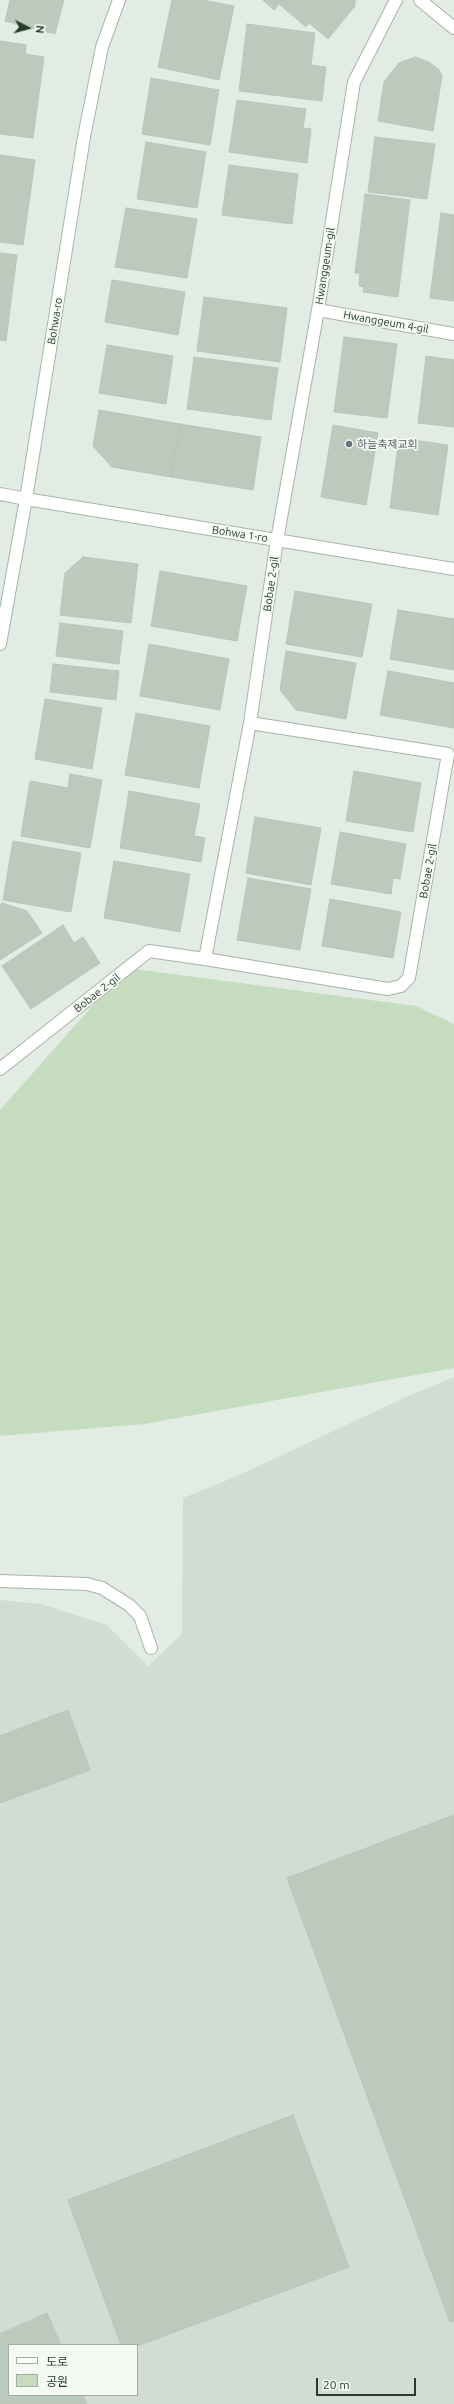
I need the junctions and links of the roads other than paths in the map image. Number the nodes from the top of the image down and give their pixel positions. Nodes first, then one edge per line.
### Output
1 (119, 0) edge
2 (396, 0) edge
3 (420, 0) edge
4 (454, 28) edge
5 (318, 310) junction
6 (454, 334) edge
7 (0, 494) edge
8 (26, 499) junction
9 (277, 540) junction
10 (454, 569) edge
11 (0, 644) edge
12 (250, 723) junction
13 (451, 756) edge
14 (205, 959) junction
15 (0, 1068) edge
16 (0, 1581) edge
17 (151, 1648) dead end

1 - 8 street, Bohwa-ro
2 - 5 street, Hwanggeum-gil
3 - 4 street
5 - 6 street, Hwanggeum 4-gil
5 - 9 street, Hwanggeum-gil
7 - 8 street, Bohwa 1-ro
8 - 9 street, Bohwa 1-ro
8 - 11 street, Bohwa-ro
9 - 10 street, Bohwa 1-ro
9 - 12 street, Bobae 2-gil
12 - 13 street, Bobae 2-gil
12 - 14 street, Bobae 2-gil
13 - 14 street, Bobae 2-gil
14 - 15 street, Bobae 2-gil
16 - 17 street

